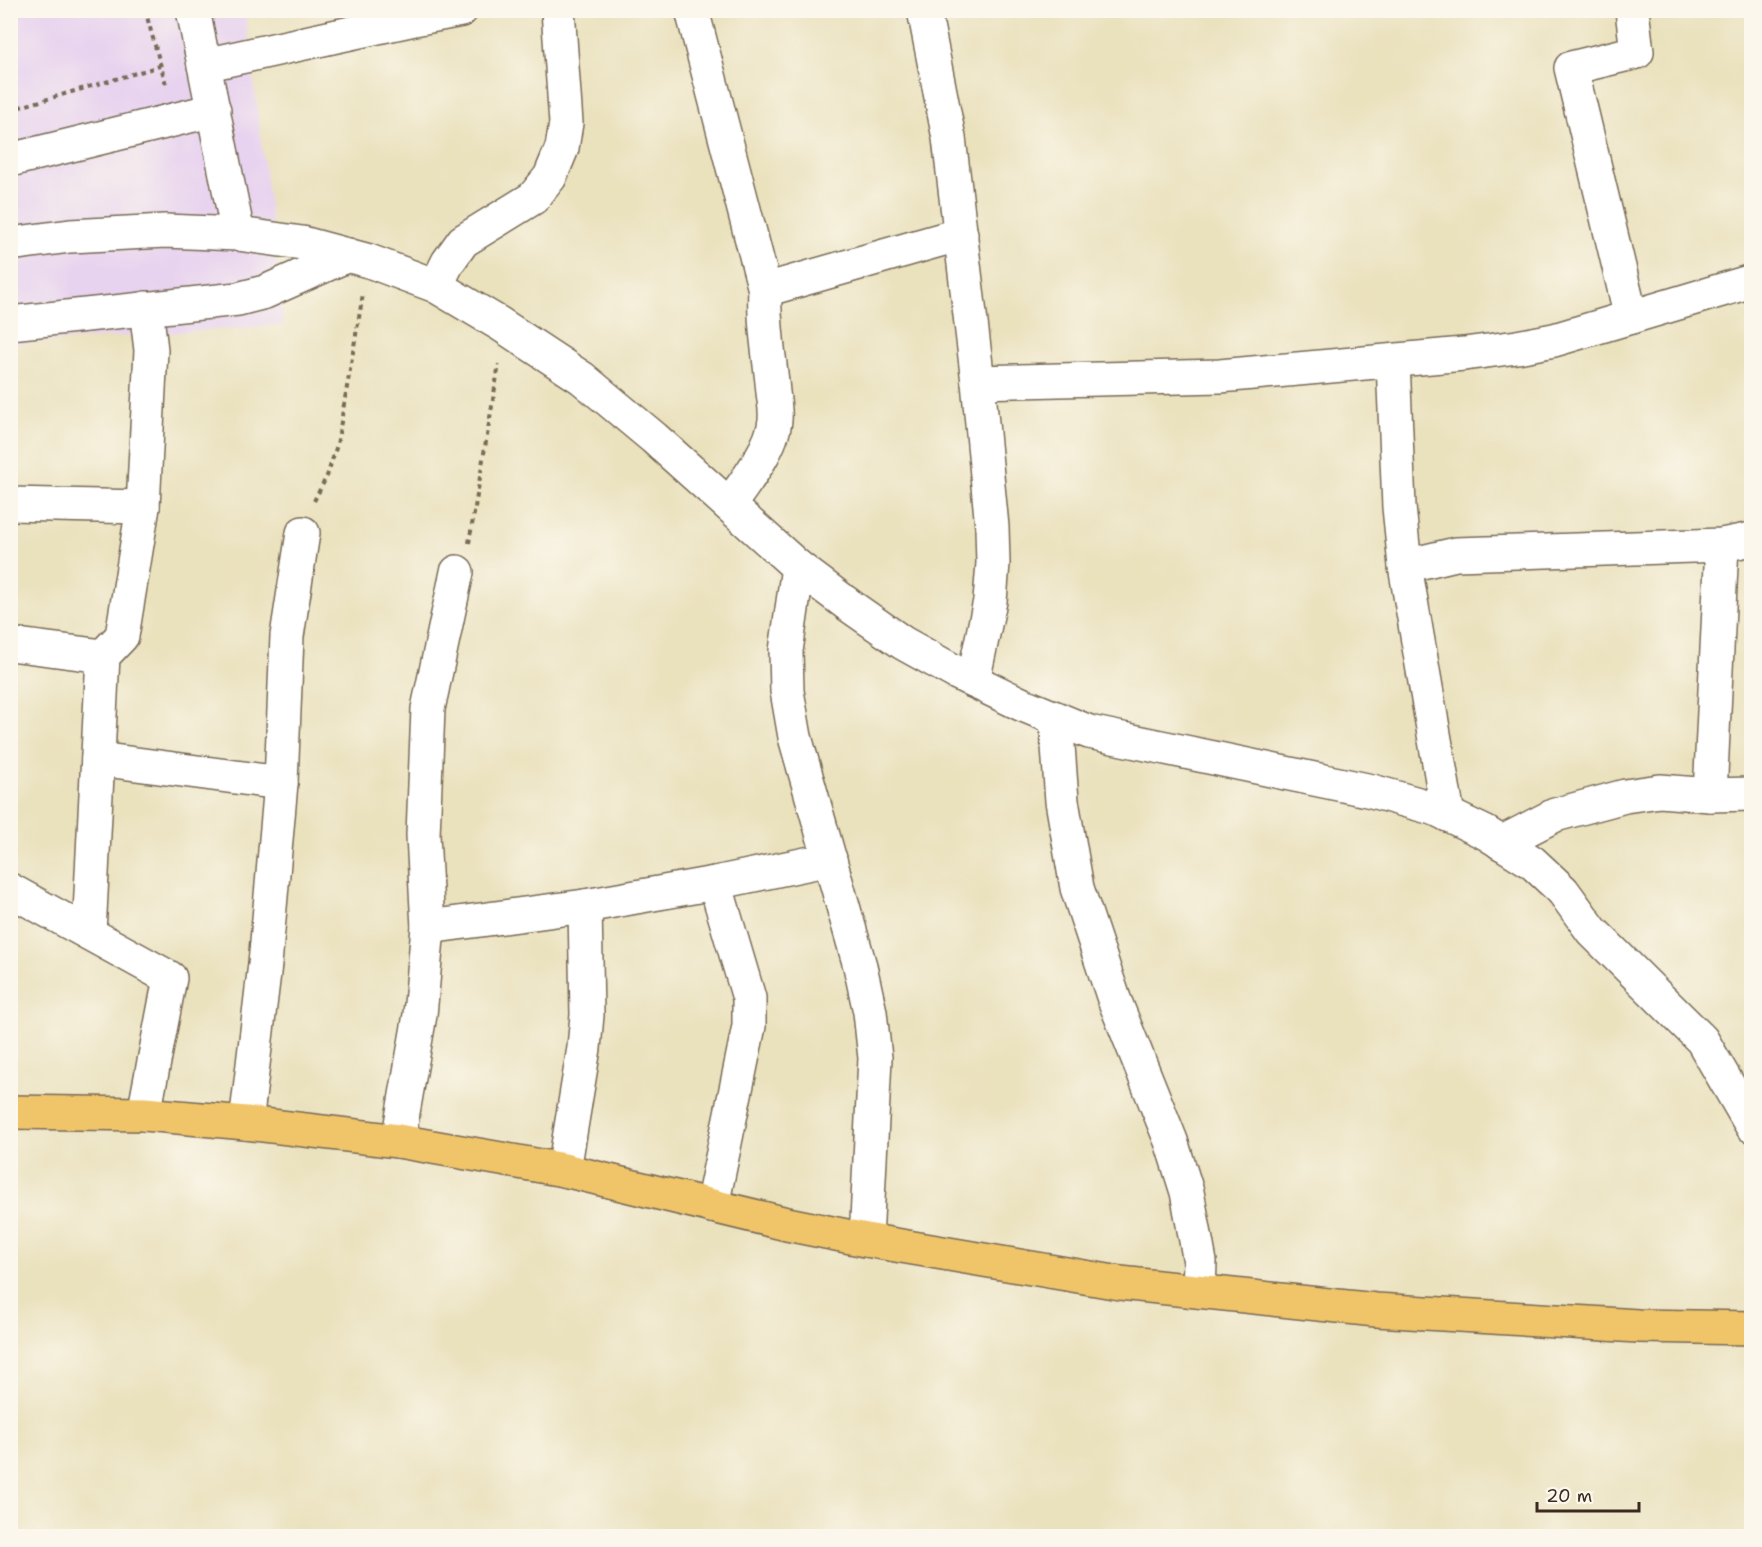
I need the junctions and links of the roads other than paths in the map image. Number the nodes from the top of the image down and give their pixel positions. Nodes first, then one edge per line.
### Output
1 (193, 10) edge
2 (461, 10) edge
3 (558, 10) edge
4 (692, 10) edge
5 (924, 10) edge
6 (1632, 10) edge
7 (204, 65) junction
8 (214, 110) junction
9 (10, 160) edge
10 (237, 234) junction
11 (961, 234) junction
12 (10, 244) edge
13 (358, 258) junction
14 (1752, 281) edge
15 (436, 286) junction
16 (765, 290) junction
17 (146, 308) junction
18 (1630, 317) junction
19 (10, 323) edge
20 (1393, 361) junction
21 (978, 382) junction
22 (10, 504) edge
23 (729, 505) junction
24 (143, 507) junction
25 (303, 533) road end
26 (1737, 542) edge
27 (1406, 566) junction
28 (798, 567) junction
29 (457, 572) road end
30 (10, 644) edge
31 (103, 656) junction
32 (973, 681) junction
33 (1056, 718) junction
34 (98, 759) junction
35 (281, 783) junction
36 (1752, 794) edge
37 (1710, 795) junction
38 (1448, 814) junction
39 (1501, 843) junction
40 (830, 859) junction
41 (716, 883) junction
42 (10, 890) edge
43 (585, 906) junction
44 (428, 927) junction
45 (89, 933) junction
46 (10, 1112) edge
47 (144, 1114) junction
48 (246, 1123) junction
49 (1752, 1126) edge
50 (398, 1141) junction
51 (564, 1170) junction
52 (712, 1206) junction
53 (866, 1240) junction
54 (1199, 1291) junction
55 (1752, 1328) edge

1 - 7 street
2 - 7 street
3 - 15 street
4 - 16 street
5 - 11 street
6 - 18 street
7 - 8 street
8 - 9 street
8 - 10 street
10 - 12 street
10 - 13 street
11 - 16 street
11 - 21 street
13 - 15 street
13 - 17 street
14 - 18 street
15 - 23 street
16 - 23 street
17 - 19 street
17 - 24 street
18 - 20 street
20 - 21 street
20 - 27 street
21 - 32 street
22 - 24 street
23 - 28 street
24 - 31 street
25 - 35 street
26 - 27 street
26 - 37 street
27 - 38 street
28 - 32 street
28 - 40 street
29 - 44 street
30 - 31 street
31 - 34 street
32 - 33 street
33 - 38 street
33 - 54 street
34 - 35 street
34 - 45 street
35 - 48 street
36 - 37 street
37 - 39 street
38 - 39 street
39 - 49 street
40 - 41 street
40 - 53 street
41 - 43 street
41 - 52 street
42 - 45 street
43 - 44 street
43 - 51 street
44 - 50 street
45 - 47 street
46 - 47 main road
47 - 48 main road
48 - 50 main road
50 - 51 main road
51 - 52 main road
52 - 53 main road
53 - 54 main road
54 - 55 main road

